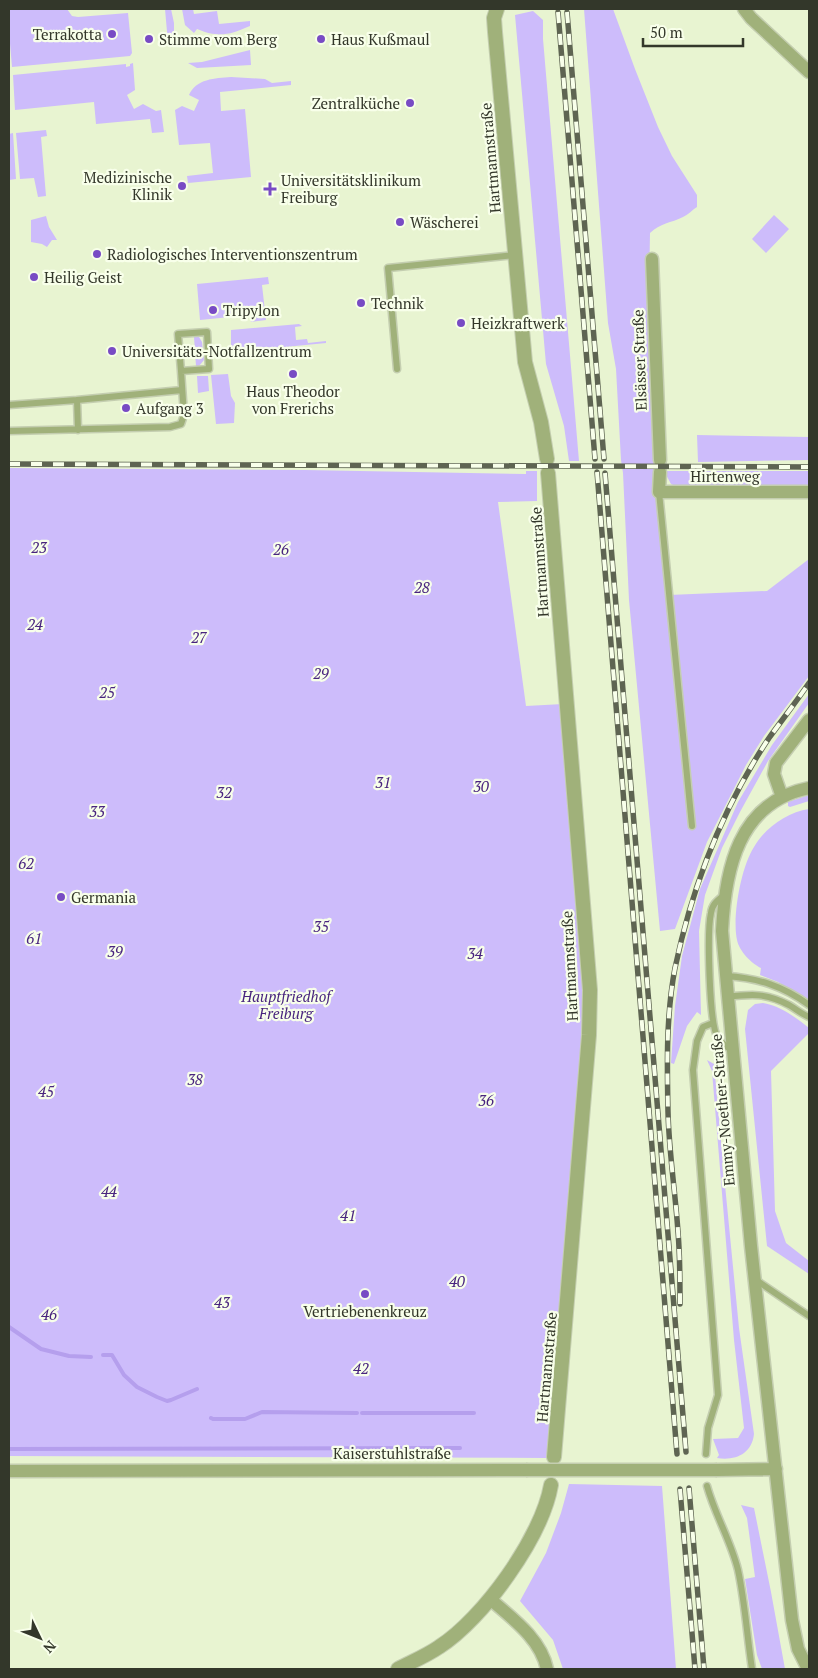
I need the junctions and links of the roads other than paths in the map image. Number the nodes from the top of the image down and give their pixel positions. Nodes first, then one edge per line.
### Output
1 (497, 9) edge
2 (744, 9) edge
3 (809, 72) edge
4 (515, 255) junction
5 (652, 259) dead end
6 (397, 369) dead end
7 (181, 371) junction
8 (182, 390) junction
9 (77, 400) junction
10 (9, 404) edge
11 (78, 430) junction
12 (9, 432) edge
13 (547, 459) dead end
14 (548, 473) dead end
15 (659, 492) junction
16 (809, 492) edge
17 (809, 720) edge
18 (809, 788) edge
19 (782, 797) junction
20 (692, 826) dead end
21 (724, 895) junction
22 (726, 976) junction
23 (728, 997) junction
24 (809, 1005) edge
25 (809, 1017) edge
26 (713, 1022) junction
27 (733, 1051) junction
28 (754, 1279) junction
29 (809, 1316) edge
30 (706, 1454) dead end
31 (554, 1456) dead end
32 (776, 1469) junction
33 (9, 1471) edge
34 (551, 1485) dead end
35 (707, 1486) dead end
36 (490, 1599) junction
37 (398, 1669) edge
38 (546, 1669) edge
39 (752, 1669) edge
40 (808, 1669) edge

1 - 4 street, Hartmannstraße
2 - 3 street
4 - 6 lane
4 - 13 street, Hartmannstraße
5 - 15 street, Elsässer Straße
7 - 7 lane
7 - 8 lane
8 - 9 lane
8 - 11 lane
9 - 10 lane
9 - 11 lane
11 - 12 lane
14 - 31 street, Hartmannstraße
15 - 16 street, Hirtenweg
15 - 20 lane
17 - 19 street
18 - 19 street, Emmy-Noether-Straße
19 - 21 street, Emmy-Noether-Straße
21 - 22 street, Emmy-Noether-Straße
21 - 26 lane
22 - 23 street, Emmy-Noether-Straße
22 - 24 lane
23 - 25 lane
23 - 27 street, Emmy-Noether-Straße
26 - 27 lane
26 - 30 lane
27 - 28 street, Emmy-Noether-Straße
28 - 29 lane
28 - 32 street, Emmy-Noether-Straße
32 - 33 street, Kaiserstuhlstraße, bridge
32 - 40 street, Emmy-Noether-Straße
34 - 36 street
35 - 39 lane
36 - 37 street
36 - 38 street

